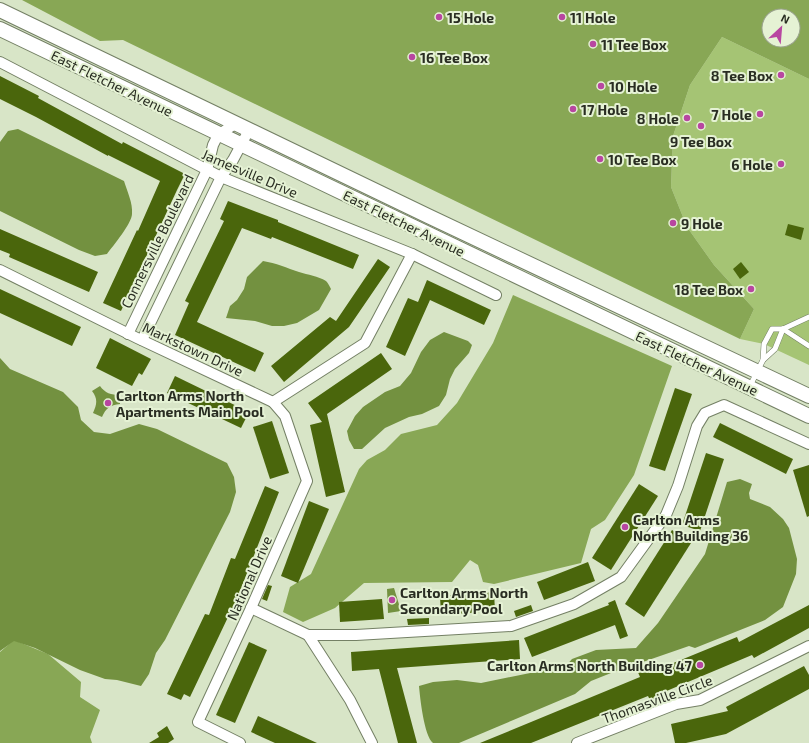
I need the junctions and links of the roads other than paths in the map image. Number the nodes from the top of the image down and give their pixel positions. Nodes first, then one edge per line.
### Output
1 (0, 10) edge
2 (0, 30) edge
3 (39, 39) junction
4 (0, 62) edge
5 (235, 124) junction
6 (249, 130) junction
7 (218, 134) junction
8 (242, 146) junction
9 (207, 170) junction
10 (221, 177) junction
11 (451, 236) junction
12 (412, 254) junction
13 (0, 270) edge
14 (496, 295) dead end
15 (809, 317) edge
16 (783, 329) junction
17 (128, 334) junction
18 (142, 340) junction
19 (809, 346) edge
20 (760, 366) junction
21 (749, 388) junction
22 (809, 396) edge
23 (273, 402) junction
24 (809, 416) edge
25 (809, 444) edge
26 (251, 608) junction
27 (308, 635) junction
28 (809, 646) edge
29 (240, 743) edge
30 (372, 743) edge
31 (577, 743) edge

1 - 3 main road, East Fletcher Avenue
2 - 3 main road, East Fletcher Avenue
3 - 5 main road, East Fletcher Avenue
3 - 7 main road, East Fletcher Avenue
4 - 9 street, Jamesville Drive
5 - 6 main road, East Fletcher Avenue
5 - 7 street
6 - 8 street, Connersville Boulevard
6 - 11 main road, East Fletcher Avenue
7 - 8 main road, East Fletcher Avenue
7 - 9 street, Connersville Boulevard
8 - 10 street, Connersville Boulevard
8 - 11 main road, East Fletcher Avenue
9 - 10 street, Jamesville Drive
9 - 17 street, Connersville Boulevard
10 - 12 street, Jamesville Drive
10 - 18 street, Connersville Boulevard
11 - 20 main road, East Fletcher Avenue
11 - 21 main road, East Fletcher Avenue
12 - 14 street, Jamesville Drive
12 - 23 street
13 - 17 street, Markstown Drive
15 - 16 lane
16 - 19 lane
16 - 20 lane
16 - 20 lane
17 - 18 street, Markstown Drive
18 - 23 street, Markstown Drive
20 - 21 lane
20 - 22 main road, East Fletcher Avenue
21 - 24 main road, East Fletcher Avenue
23 - 26 street, National Drive
25 - 27 street
26 - 27 street
26 - 29 street, National Drive
27 - 30 street
28 - 31 street, Thomasville Circle

